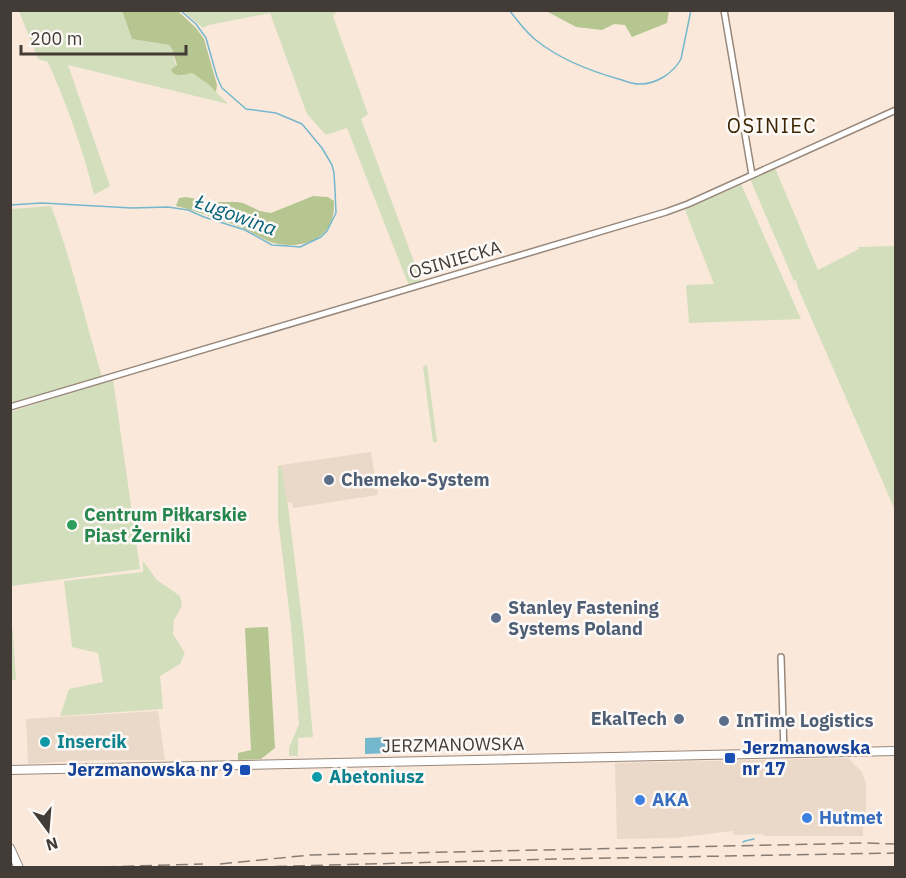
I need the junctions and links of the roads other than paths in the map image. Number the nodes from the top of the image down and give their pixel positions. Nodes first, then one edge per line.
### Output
1 (724, 10) edge
2 (896, 110) edge
3 (752, 175) junction
4 (10, 407) edge
5 (781, 657) dead end
6 (896, 750) edge
7 (784, 753) junction
8 (10, 770) edge
9 (10, 848) edge
10 (20, 867) edge

1 - 3 street
2 - 3 street, OSINIECKA
3 - 4 street, OSINIECKA
5 - 7 street
6 - 7 street, JERZMANOWSKA
7 - 8 street, JERZMANOWSKA
9 - 10 street

